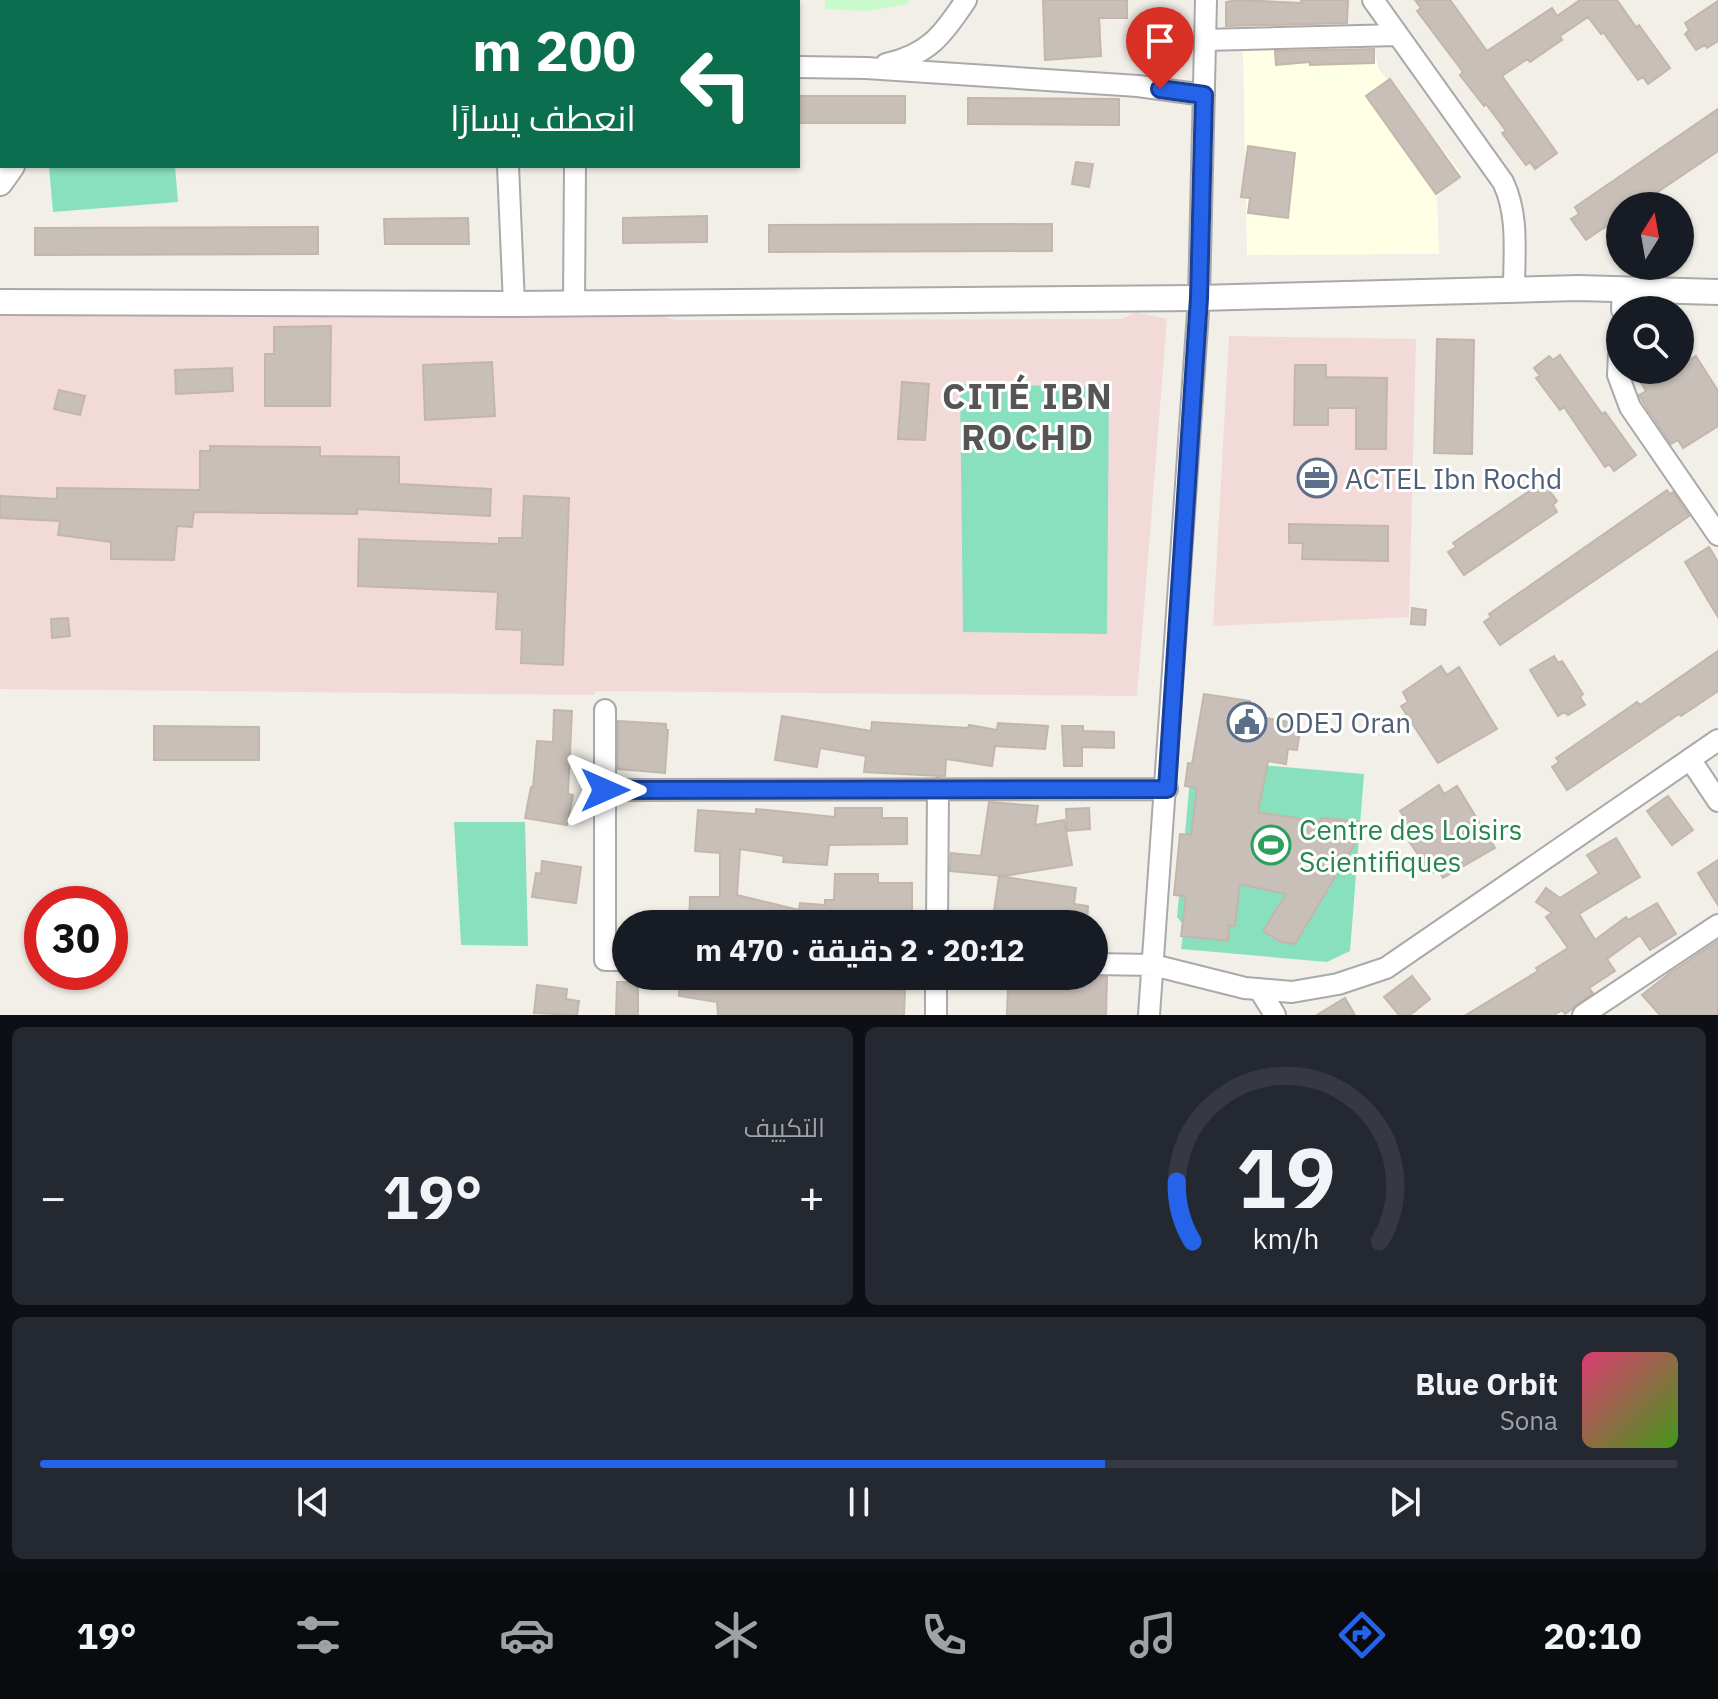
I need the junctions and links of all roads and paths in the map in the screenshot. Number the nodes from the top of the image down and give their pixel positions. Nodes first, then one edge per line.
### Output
1 (966, 0) edge
2 (1206, 0) edge
3 (1373, 0) edge
4 (1398, 35) junction
5 (1205, 40) junction
6 (800, 67) edge
7 (866, 68) junction
8 (1204, 95) junction
9 (508, 168) edge
10 (575, 168) edge
11 (1514, 289) junction
12 (1718, 292) edge
13 (1670, 296) edge
14 (1199, 298) junction
15 (1606, 298) edge
16 (0, 302) edge
17 (514, 304) junction
18 (574, 304) junction
19 (1621, 384) edge
20 (1718, 535) edge
21 (605, 710) dead end
22 (1718, 740) edge
23 (1690, 759) junction
24 (938, 789) junction
25 (1167, 789) junction
26 (605, 790) junction
27 (1718, 801) edge
28 (937, 910) edge
29 (1718, 925) edge
30 (612, 960) edge
31 (1108, 964) edge
32 (1153, 965) junction
33 (1259, 989) junction
34 (936, 990) edge
35 (1150, 1014) edge
36 (936, 1015) edge
37 (1275, 1015) edge
38 (1583, 1015) edge

1 - 7 street
2 - 5 street
3 - 4 street
4 - 5 street
4 - 11 street
5 - 8 street
6 - 7 street
7 - 8 street
8 - 14 street
9 - 17 street
10 - 18 street
11 - 14 street
11 - 15 street
12 - 13 street
14 - 18 street
14 - 25 street
16 - 17 street
17 - 18 street
19 - 20 street
21 - 26 street
22 - 23 street
23 - 27 street
23 - 33 street
24 - 25 street
24 - 26 street
24 - 28 street
25 - 32 street
26 - 30 street
29 - 38 street
31 - 32 street
32 - 33 street
32 - 35 street
33 - 37 street
34 - 36 street

